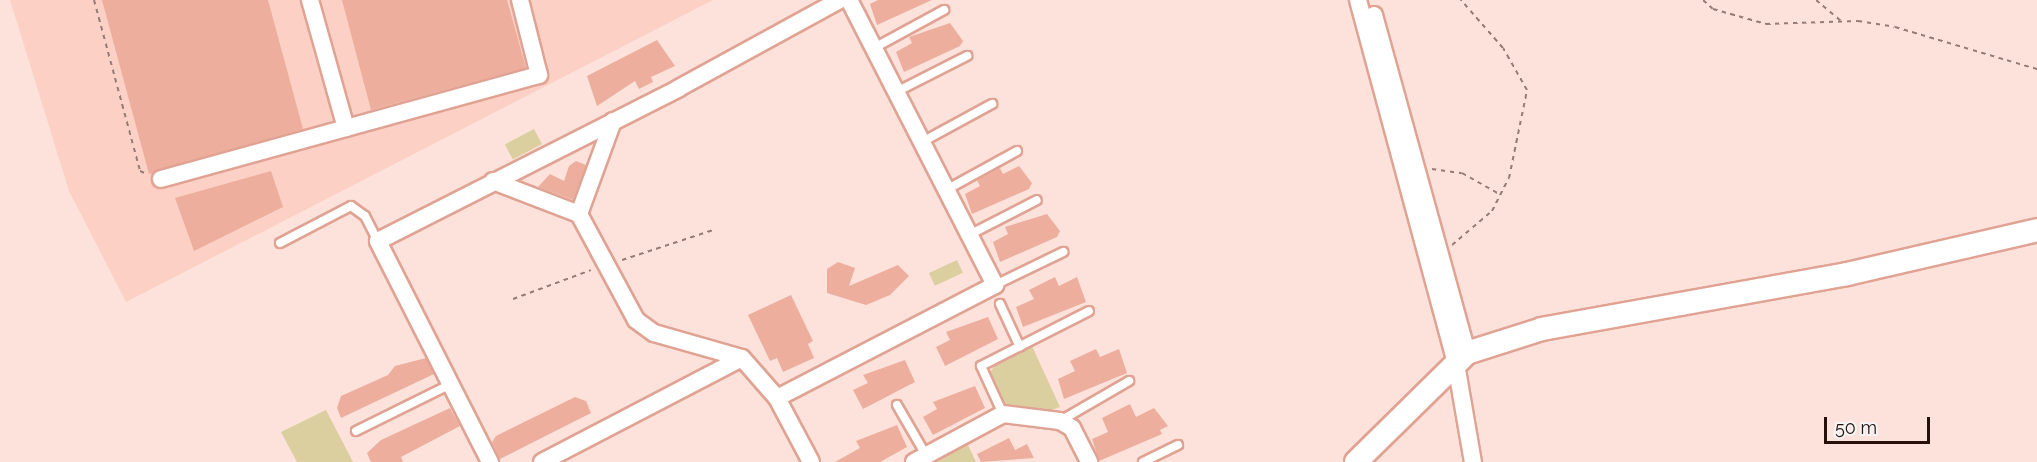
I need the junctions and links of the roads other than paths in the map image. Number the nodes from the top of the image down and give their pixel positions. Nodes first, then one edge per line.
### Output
1 (310, 0) edge
2 (519, 0) edge
3 (840, 0) edge
4 (849, 0) edge
5 (1358, 0) edge
6 (1369, 0) edge
7 (944, 10) dead end
8 (874, 48) junction
9 (967, 56) dead end
10 (896, 92) junction
11 (992, 104) dead end
12 (613, 121) junction
13 (346, 128) junction
14 (922, 142) junction
15 (1017, 151) dead end
16 (161, 179) road end
17 (493, 181) junction
18 (946, 190) junction
19 (1037, 200) dead end
20 (579, 214) junction
21 (2037, 230) edge
22 (969, 235) junction
23 (378, 241) junction
24 (280, 243) dead end
25 (1063, 252) dead end
26 (995, 285) junction
27 (1000, 304) dead end
28 (1089, 311) dead end
29 (1020, 347) junction
30 (742, 358) junction
31 (1461, 359) junction
32 (1129, 381) dead end
33 (451, 384) junction
34 (777, 398) junction
35 (897, 405) dead end
36 (1004, 414) junction
37 (1060, 421) junction
38 (356, 431) dead end
39 (1178, 445) dead end
40 (920, 459) edge
41 (490, 462) edge
42 (542, 462) edge
43 (811, 462) edge
44 (1089, 462) edge
45 (1143, 462) edge
46 (1356, 462) edge
47 (1473, 462) edge

1 - 13 street
2 - 13 street
3 - 12 street
4 - 8 street
5 - 31 street
6 - 31 street
7 - 8 lane
8 - 10 street
9 - 10 lane
10 - 14 street
11 - 14 lane
12 - 17 street
12 - 20 street
13 - 16 street
14 - 18 street
15 - 18 lane
17 - 20 street
17 - 23 street
18 - 22 street
19 - 22 lane
20 - 30 street
21 - 31 main road
22 - 26 street
23 - 24 lane
23 - 33 street
25 - 26 lane
26 - 34 street
27 - 29 lane
28 - 29 lane
29 - 36 lane
30 - 34 street
30 - 42 street
31 - 46 main road
31 - 47 street
32 - 37 lane
33 - 38 lane
33 - 41 street
34 - 43 street
35 - 40 lane
36 - 37 street
36 - 40 street
37 - 44 street
39 - 45 lane

